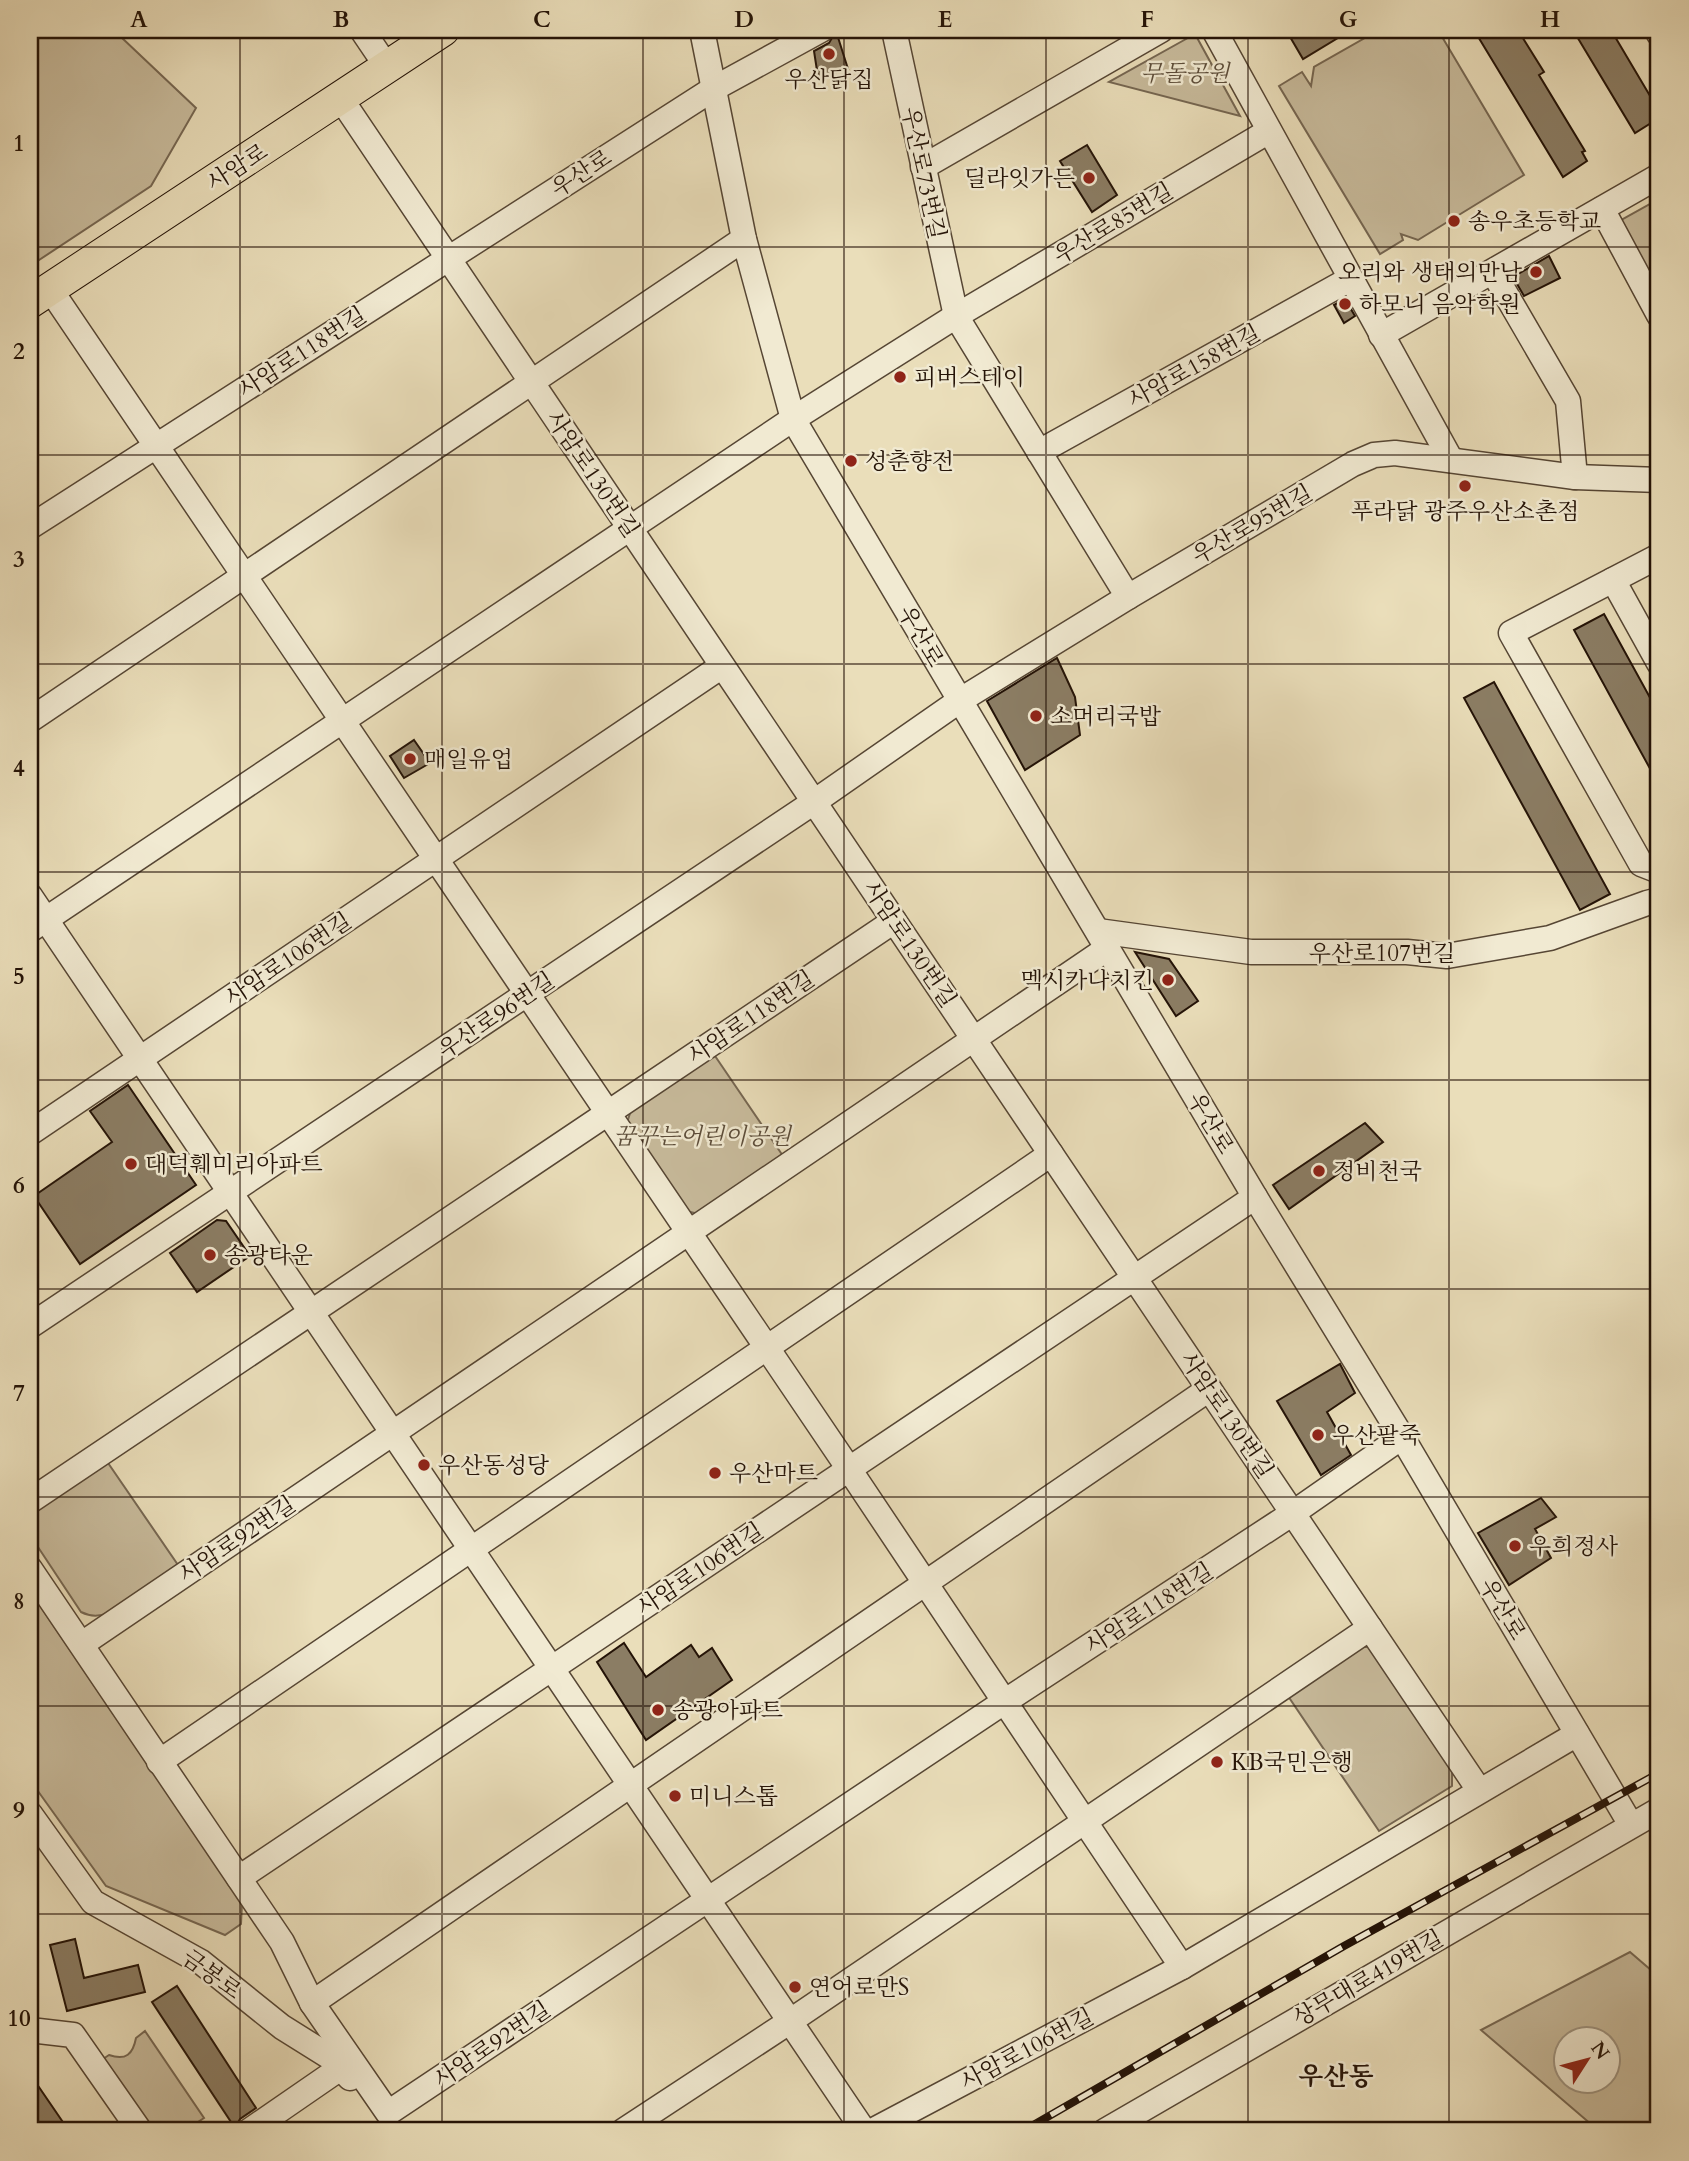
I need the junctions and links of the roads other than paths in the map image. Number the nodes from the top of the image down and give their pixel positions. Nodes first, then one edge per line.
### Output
1 (362, 30) edge
2 (443, 30) edge
3 (702, 30) edge
4 (821, 30) edge
5 (894, 30) edge
6 (1161, 30) edge
7 (1214, 30) edge
8 (387, 67) junction
9 (713, 89) junction
10 (341, 99) junction
11 (1269, 131) junction
12 (923, 167) junction
13 (1659, 176) edge
14 (1602, 209) junction
15 (744, 239) junction
16 (448, 258) junction
17 (1493, 272) junction
18 (1350, 279) junction
19 (40, 295) edge
20 (1659, 315) edge
21 (957, 316) junction
22 (1381, 335) junction
23 (531, 382) junction
24 (793, 419) junction
25 (156, 446) junction
26 (1039, 452) junction
27 (1451, 460) junction
28 (1575, 477) junction
29 (1659, 480) edge
30 (30, 527) edge
31 (630, 528) junction
32 (1659, 556) edge
33 (243, 575) junction
34 (1613, 580) junction
35 (1128, 597) junction
36 (1659, 663) edge
37 (722, 666) junction
38 (959, 701) junction
39 (30, 720) edge
40 (342, 721) junction
41 (814, 802) junction
42 (436, 859) junction
43 (1659, 871) edge
44 (30, 896) edge
45 (1659, 900) edge
46 (894, 921) junction
47 (38, 924) edge
48 (1103, 940) junction
49 (528, 994) junction
50 (974, 1039) junction
51 (140, 1059) junction
52 (608, 1113) junction
53 (30, 1133) edge
54 (1051, 1154) junction
55 (230, 1193) junction
56 (1255, 1197) junction
57 (689, 1233) junction
58 (1135, 1278) junction
59 (311, 1312) junction
60 (30, 1326) edge
61 (767, 1348) junction
62 (1209, 1389) junction
63 (393, 1434) junction
64 (1402, 1437) junction
65 (849, 1469) junction
66 (30, 1501) edge
67 (1293, 1513) junction
68 (471, 1549) junction
69 (30, 1569) edge
70 (926, 1583) junction
71 (1370, 1628) junction
72 (82, 1644) junction
73 (551, 1668) junction
74 (1004, 1702) junction
75 (1577, 1734) junction
76 (159, 1762) junction
77 (629, 1784) junction
78 (1479, 1790) junction
79 (1659, 1810) edge
80 (30, 1814) edge
81 (1085, 1821) junction
82 (1631, 1825) junction
83 (239, 1878) junction
84 (708, 1901) junction
85 (1182, 1967) junction
86 (313, 2003) junction
87 (789, 2022) junction
88 (30, 2030) edge
89 (339, 2069) junction
90 (394, 2122) edge
91 (140, 2131) edge
92 (249, 2131) edge
93 (623, 2131) edge
94 (864, 2131) edge
95 (872, 2131) edge
96 (1105, 2131) edge

1 - 8 street
2 - 8 main road, 사암로
3 - 9 street, 우산로
4 - 9 street
5 - 12 street, 우산로73번길
6 - 12 street
7 - 11 street
8 - 10 main road, 사암로
9 - 15 street, 우산로
9 - 16 street, 우산로
10 - 16 street, 사암로130번길
10 - 19 main road, 사암로
11 - 18 street
11 - 21 street, 우산로85번길
12 - 21 street, 우산로73번길
13 - 14 street
14 - 17 street
14 - 20 street
15 - 23 street
15 - 24 street, 우산로
16 - 23 street, 사암로130번길
16 - 25 street, 사암로118번길
17 - 22 street
17 - 28 street
18 - 22 street
18 - 26 street, 사암로158번길
19 - 25 street
21 - 24 street, 우산로85번길
21 - 26 street
22 - 27 street
23 - 31 street, 사암로130번길
23 - 33 street
24 - 31 street
24 - 38 street, 우산로
25 - 30 street
25 - 33 street
26 - 35 street
27 - 28 street, 우산로95번길
27 - 35 street, 우산로95번길
28 - 29 street, 우산로95번길
31 - 37 street, 사암로130번길
31 - 40 street
32 - 34 street
33 - 39 street
33 - 40 street
34 - 36 street
34 - 43 street
35 - 38 street, 우산로95번길
37 - 41 street, 사암로130번길
37 - 42 street
38 - 41 street, 우산로96번길
38 - 48 street, 우산로
40 - 42 street
40 - 47 street
41 - 46 street, 사암로130번길
41 - 49 street, 우산로96번길
42 - 49 street
42 - 51 street, 사암로106번길
44 - 47 street
45 - 48 street, 우산로107번길
46 - 50 street, 사암로130번길
46 - 52 street, 사암로118번길
47 - 51 street
48 - 50 street
48 - 56 street, 우산로
49 - 52 street
49 - 55 street, 우산로96번길
50 - 54 street, 사암로130번길
50 - 57 street
51 - 53 street
51 - 55 street
52 - 57 street
52 - 59 street
54 - 58 street, 사암로130번길
54 - 61 street
55 - 59 street
55 - 60 street, 우산로96번길
56 - 58 street
56 - 64 street, 우산로
57 - 61 street
57 - 63 street
58 - 62 street, 사암로130번길
58 - 65 street
59 - 63 street
59 - 66 street
61 - 65 street
61 - 68 street
62 - 67 street, 사암로130번길
62 - 70 street
63 - 68 street
63 - 72 street, 사암로92번길
64 - 67 street, 사암로118번길
64 - 75 street, 우산로
65 - 70 street
65 - 73 street, 사암로106번길
67 - 71 street, 사암로130번길
67 - 74 street, 사암로118번길
68 - 73 street
68 - 76 street
69 - 72 street
70 - 74 street
70 - 77 street
71 - 78 street, 사암로130번길
71 - 81 street
72 - 76 street
73 - 77 street
73 - 83 street
74 - 81 street
74 - 84 street
75 - 78 street, 사암로106번길
75 - 82 street, 우산로
76 - 83 street
77 - 84 street
77 - 86 street
78 - 85 street, 사암로106번길
79 - 82 street, 상무대로419번길
80 - 89 street, 금봉로
81 - 85 street
81 - 87 street
82 - 96 street, 상무대로419번길
83 - 86 street
84 - 87 street
84 - 90 street, 사암로92번길
85 - 95 street, 사암로106번길
86 - 90 street
87 - 93 street
87 - 94 street
88 - 91 street
89 - 90 street, 금봉로
89 - 92 street

